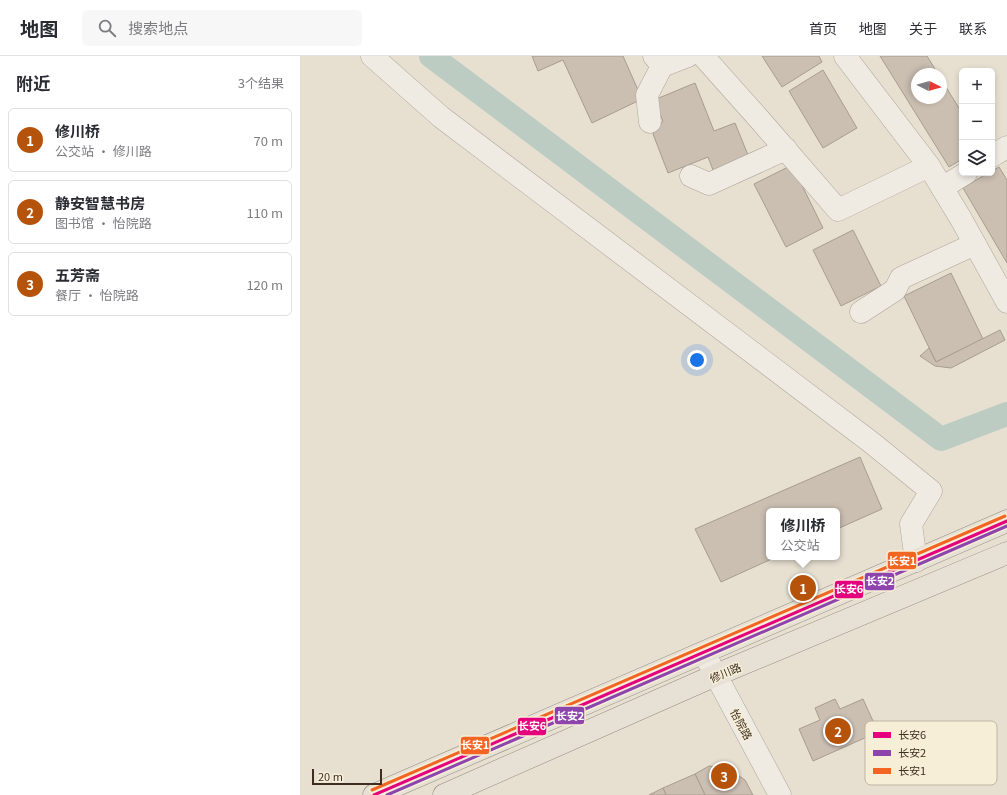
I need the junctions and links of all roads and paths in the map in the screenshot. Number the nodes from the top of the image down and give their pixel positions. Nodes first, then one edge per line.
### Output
1 (372, 56) edge
2 (688, 56) edge
3 (702, 56) edge
4 (845, 56) edge
5 (658, 61) edge
6 (650, 122) dead end
7 (1007, 146) edge
8 (786, 149) junction
9 (995, 154) edge
10 (928, 166) junction
11 (690, 176) dead end
12 (961, 176) edge
13 (942, 188) junction
14 (975, 244) junction
15 (1007, 302) edge
16 (861, 312) dead end
17 (1007, 521) edge
18 (1007, 553) edge
19 (916, 561) junction
20 (704, 653) junction
21 (716, 675) junction
22 (374, 795) edge
23 (444, 795) edge
24 (780, 795) edge

1 - 19 street
2 - 5 street
3 - 8 street
4 - 10 street
5 - 6 street
7 - 9 street
8 - 10 street
8 - 11 street
10 - 13 street
12 - 13 street
13 - 14 street
14 - 15 street
14 - 16 street
17 - 19 main road
18 - 21 main road, 修川路
19 - 20 main road
20 - 21 street, 怡院路
20 - 22 main road
21 - 23 main road, 修川路
21 - 24 street, 怡院路

